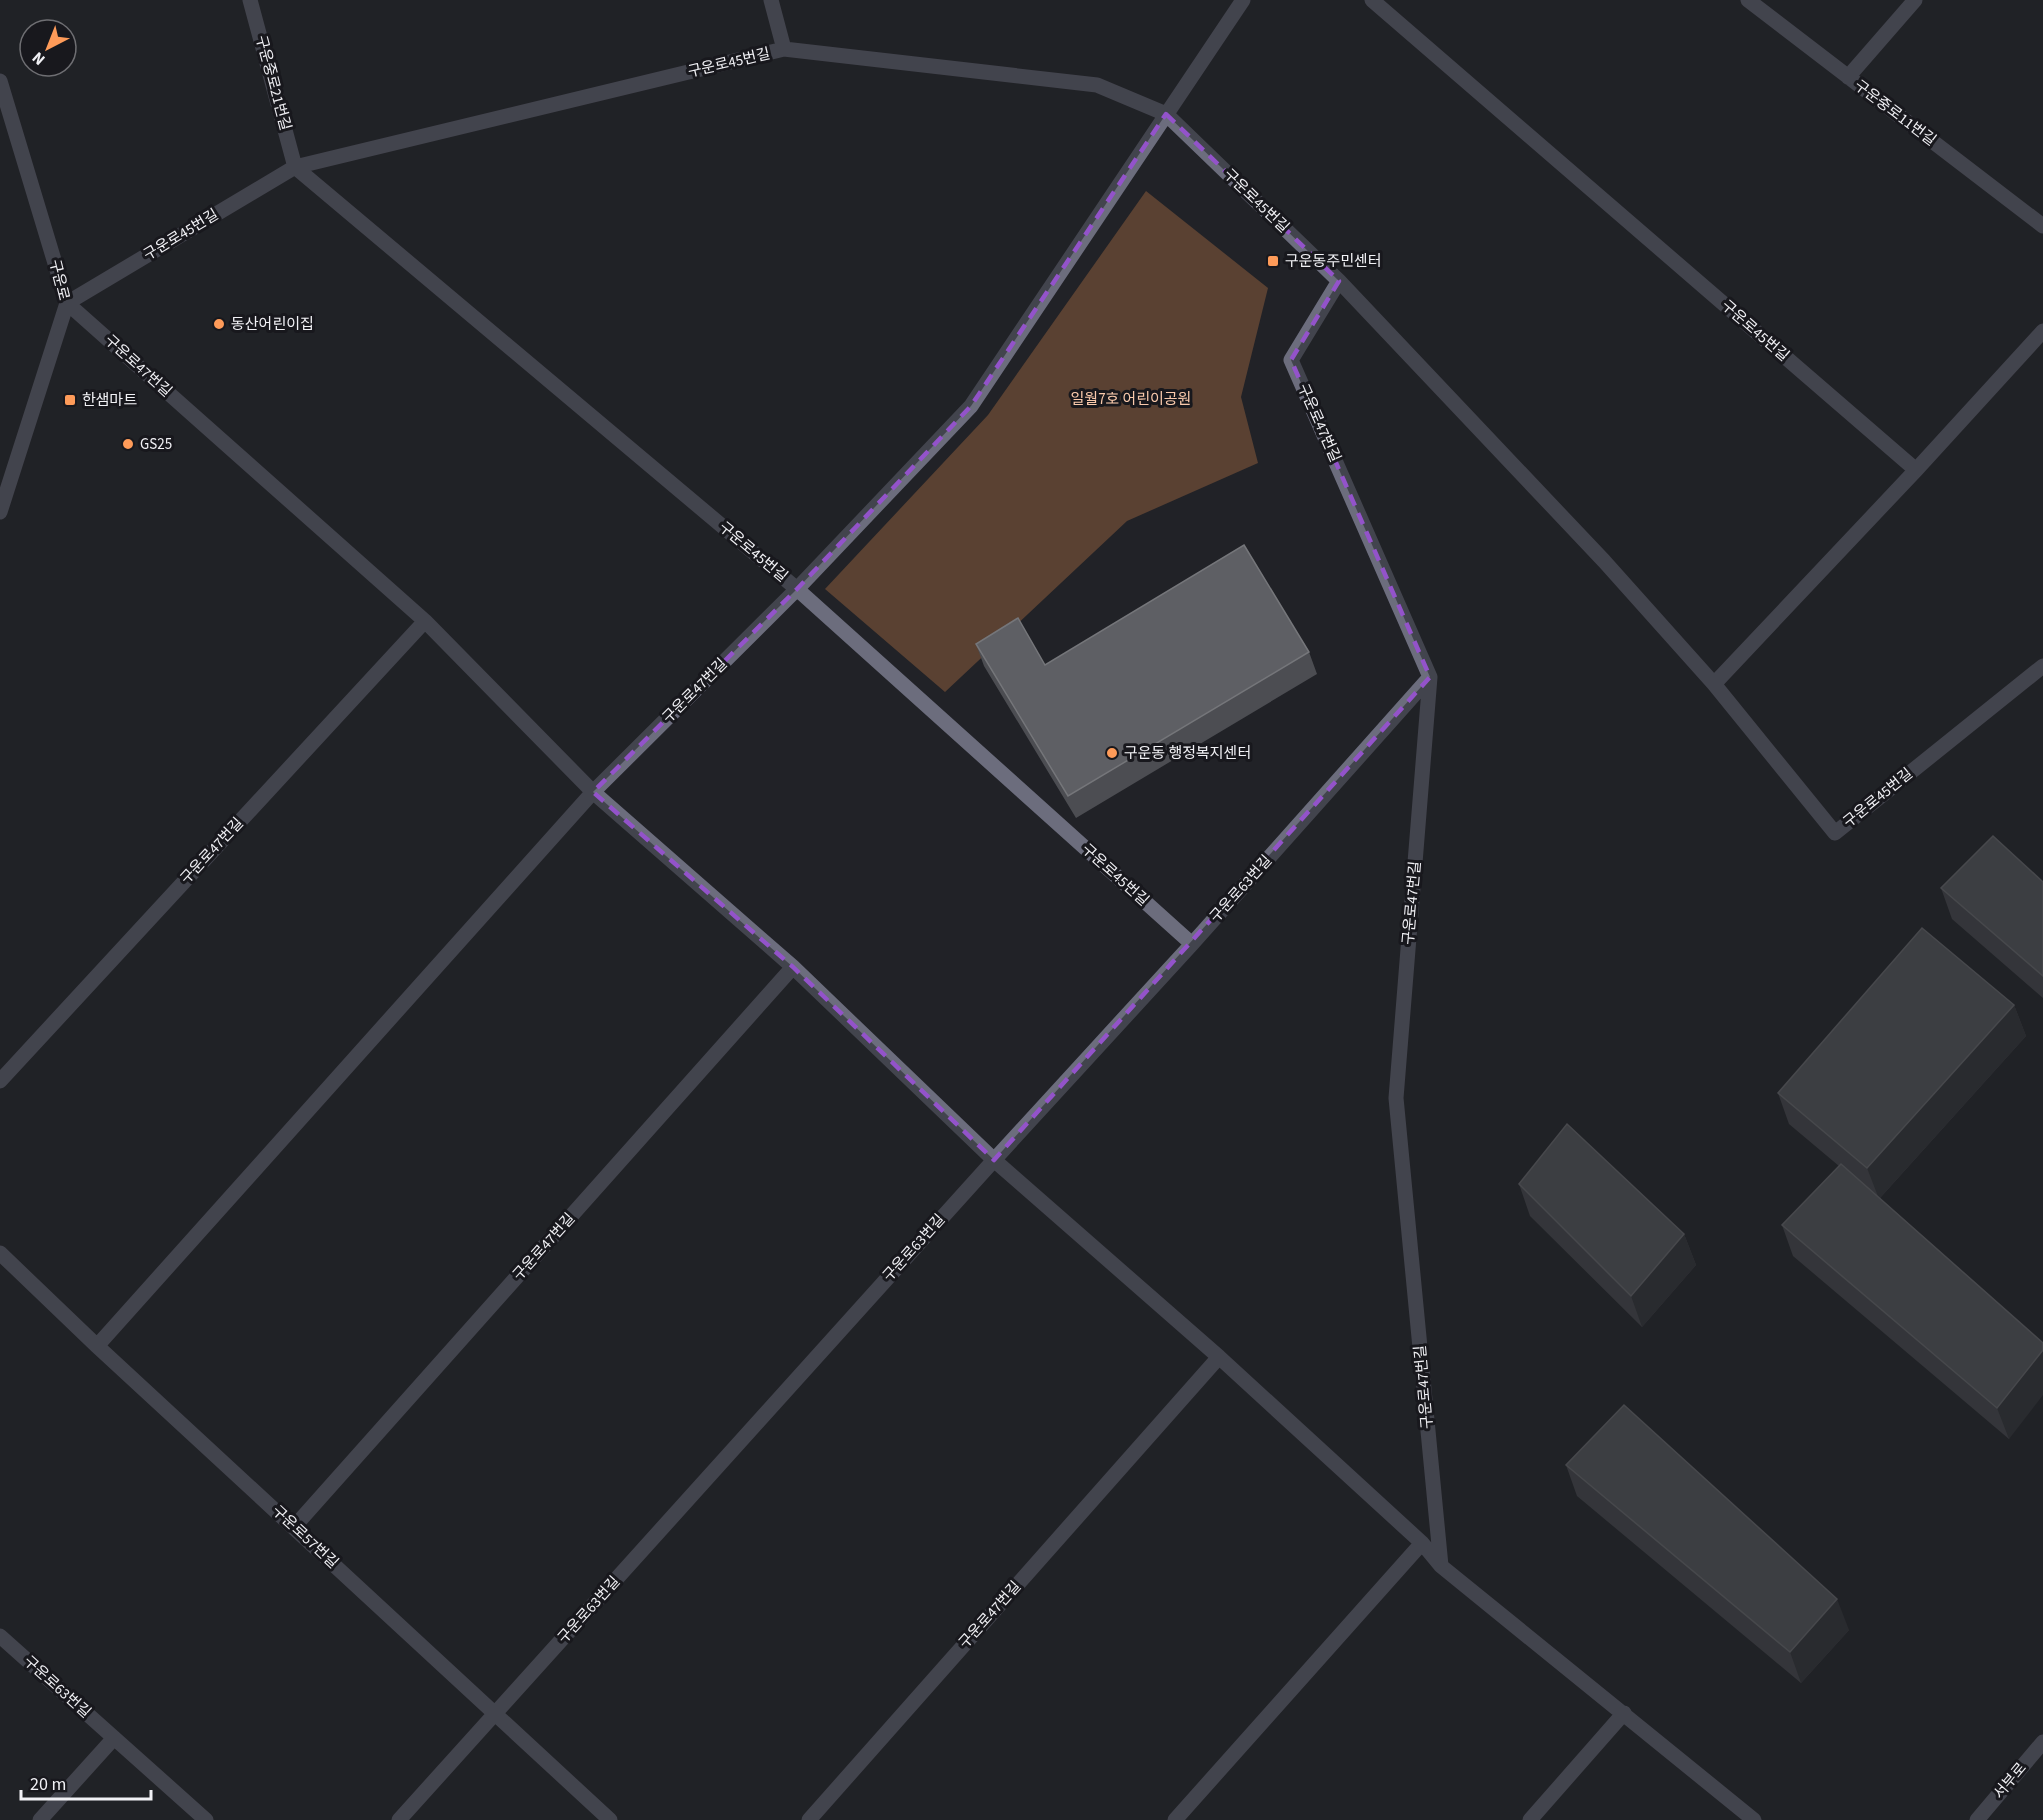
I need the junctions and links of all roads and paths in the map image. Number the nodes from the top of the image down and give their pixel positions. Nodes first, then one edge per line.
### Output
1 (250, 0) edge
2 (771, 0) edge
3 (1243, 0) edge
4 (1372, 0) edge
5 (1748, 0) edge
6 (1915, 0) edge
7 (784, 50) junction
8 (1848, 76) junction
9 (0, 81) edge
10 (1166, 114) junction
11 (295, 167) junction
12 (2043, 226) edge
13 (1339, 281) junction
14 (67, 303) junction
15 (2043, 331) edge
16 (1916, 471) junction
17 (0, 512) edge
18 (797, 589) junction
19 (425, 621) junction
20 (2043, 666) edge
21 (1430, 677) junction
22 (1714, 684) junction
23 (593, 792) junction
24 (1192, 944) junction
25 (793, 967) junction
26 (0, 1081) edge
27 (994, 1160) junction
28 (0, 1253) edge
29 (97, 1346) junction
30 (1219, 1357) junction
31 (294, 1527) junction
32 (1422, 1543) junction
33 (1441, 1566) junction
34 (0, 1636) edge
35 (1624, 1713) junction
36 (495, 1714) junction
37 (114, 1738) junction
38 (2043, 1742) edge
39 (40, 1820) edge
40 (207, 1820) edge
41 (399, 1820) edge
42 (610, 1820) edge
43 (809, 1820) edge
44 (1175, 1820) edge
45 (1530, 1820) edge
46 (1754, 1820) edge
47 (1977, 1820) edge

1 - 11 street, 구운중로21번길
2 - 7 street
3 - 10 street, 구운로45번길
4 - 16 street, 구운로45번길
5 - 8 street, 구운중로11번길
6 - 8 street
7 - 10 street, 구운로45번길
7 - 11 street, 구운로45번길
8 - 12 street, 구운중로11번길
9 - 14 street, 구운로
10 - 13 street, 구운로45번길
10 - 18 street, 구운로45번길
11 - 14 street, 구운로45번길
11 - 18 street, 구운로45번길
13 - 21 street, 구운로47번길
13 - 22 street, 구운로45번길
14 - 17 street, 구운로
14 - 19 street, 구운로47번길
15 - 16 street
16 - 22 street
18 - 23 street, 구운로47번길
18 - 24 street, 구운로45번길
19 - 23 street, 구운로47번길
19 - 26 street, 구운로47번길
20 - 22 street, 구운로45번길
21 - 24 street, 구운로63번길
21 - 33 street, 구운로47번길
23 - 25 street, 구운로47번길
23 - 29 street, 구운로47번길
24 - 27 street, 구운로63번길
25 - 27 street, 구운로47번길
25 - 31 street, 구운로47번길
27 - 30 street, 구운로47번길
27 - 36 street, 구운로63번길
28 - 29 street, 구운로57번길
29 - 31 street, 구운로57번길
30 - 32 street, 구운로47번길
30 - 43 street, 구운로47번길
31 - 36 street, 구운로57번길
32 - 33 street, 구운로47번길
32 - 44 street
33 - 35 street, 구운로47번길
34 - 37 street, 구운로63번길
35 - 45 street
35 - 46 street, 구운로47번길
36 - 41 street, 구운로63번길
36 - 42 street, 구운로57번길
37 - 39 street
37 - 40 street, 구운로63번길
38 - 47 street, 서부로

